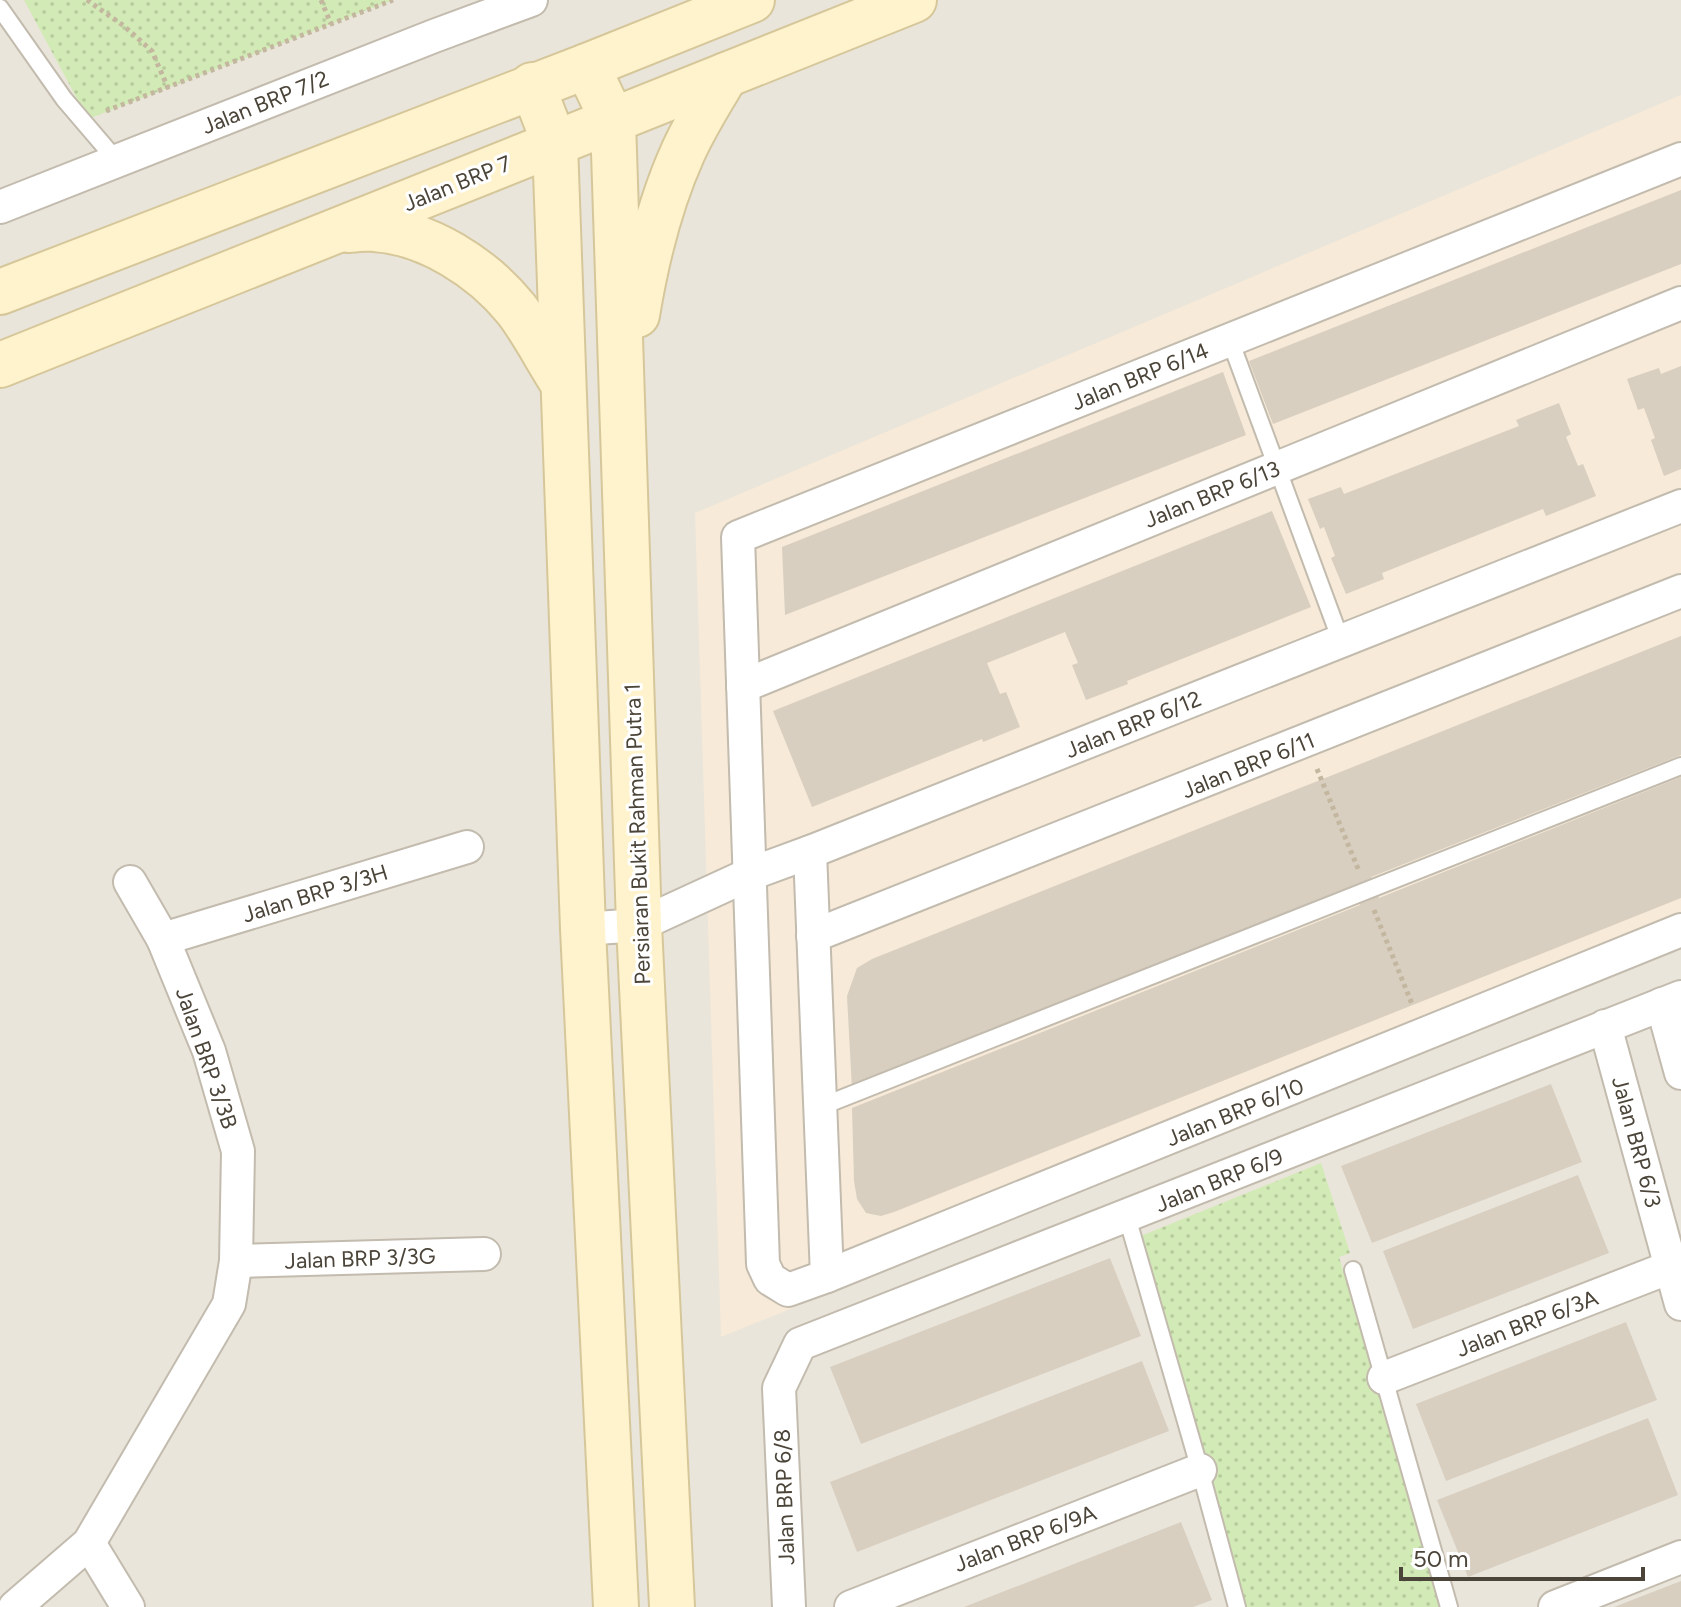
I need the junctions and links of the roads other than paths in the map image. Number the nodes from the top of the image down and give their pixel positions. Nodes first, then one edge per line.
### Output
1 (531, 0) edge
2 (752, 0) edge
3 (914, 0) edge
4 (0, 8) edge
5 (587, 66) junction
6 (726, 75) junction
7 (532, 85) junction
8 (613, 121) junction
9 (555, 144) junction
10 (1681, 159) edge
11 (117, 161) junction
12 (0, 207) edge
13 (338, 230) junction
14 (0, 292) edge
15 (1681, 303) edge
16 (1230, 340) junction
17 (0, 365) edge
18 (563, 384) junction
19 (623, 402) junction
20 (1277, 467) junction
21 (1681, 506) edge
22 (1681, 591) edge
23 (1341, 641) junction
24 (743, 686) junction
25 (1681, 766) edge
26 (467, 847) dead end
27 (810, 852) junction
28 (750, 874) junction
29 (130, 882) dead end
30 (639, 925) junction
31 (583, 929) junction
32 (1681, 930) edge
33 (813, 936) junction
34 (163, 939) junction
35 (1672, 1000) edge
36 (1605, 1026) junction
37 (1681, 1073) edge
38 (820, 1107) junction
39 (1127, 1217) junction
40 (484, 1254) dead end
41 (236, 1261) junction
42 (1676, 1265) edge
43 (1353, 1270) dead end
44 (827, 1276) junction
45 (1681, 1304) edge
46 (1384, 1378) junction
47 (779, 1388) joint
48 (1200, 1470) junction
49 (89, 1543) junction
50 (1681, 1557) edge
51 (662, 1600) edge
52 (15, 1607) edge
53 (128, 1607) edge
54 (616, 1607) edge
55 (789, 1607) edge
56 (851, 1607) edge
57 (1237, 1607) edge
58 (1449, 1607) edge
59 (1555, 1607) edge

1 - 11 street, Jalan BRP 7/2
2 - 5 main road
3 - 6 main road, Jalan BRP 7
4 - 11 lane
5 - 7 main road
5 - 8 main road, Persiaran Bukit Rahman Putra 1
6 - 8 main road, Jalan BRP 7
6 - 19 main road
7 - 9 main road
7 - 14 main road
8 - 9 main road, Jalan BRP 7
8 - 19 main road, Persiaran Bukit Rahman Putra 1
9 - 13 main road, Jalan BRP 7
9 - 18 main road
10 - 16 street, Jalan BRP 6/14
11 - 12 street, Jalan BRP 7/2
13 - 17 main road, Jalan BRP 7
13 - 18 main road
15 - 20 street, Jalan BRP 6/13
16 - 20 lane
16 - 24 street, Jalan BRP 6/14
18 - 31 main road
19 - 30 main road, Persiaran Bukit Rahman Putra 1
20 - 23 lane
20 - 24 street, Jalan BRP 6/13
21 - 23 street, Jalan BRP 6/12
22 - 33 street, Jalan BRP 6/11
23 - 27 street, Jalan BRP 6/12
24 - 28 street
25 - 38 lane
26 - 34 street, Jalan BRP 3/3H
27 - 28 street, Jalan BRP 6/12
27 - 33 street
28 - 30 street, Jalan BRP 6/12
28 - 44 street, Jalan BRP 6/10
29 - 34 street, Jalan BRP 3/3B
30 - 31 street, Jalan BRP 6/12
30 - 51 main road, Persiaran Bukit Rahman Putra 1
31 - 54 main road
32 - 44 street, Jalan BRP 6/10
33 - 38 street
34 - 41 street, Jalan BRP 3/3B
35 - 36 street, Jalan BRP 6/9
35 - 37 street
36 - 39 street, Jalan BRP 6/9
36 - 42 street, Jalan BRP 6/3
38 - 44 street
39 - 47 street, Jalan BRP 6/9
39 - 48 lane
40 - 41 street, Jalan BRP 3/3G
41 - 49 street, Jalan BRP 3/3B
42 - 45 street, Jalan BRP 6/3
42 - 46 street, Jalan BRP 6/3A
43 - 46 lane
46 - 58 lane
47 - 55 street, Jalan BRP 6/8
48 - 56 street, Jalan BRP 6/9A
48 - 57 lane
49 - 52 street, Jalan BRP 3/3B
49 - 53 street
50 - 59 street

